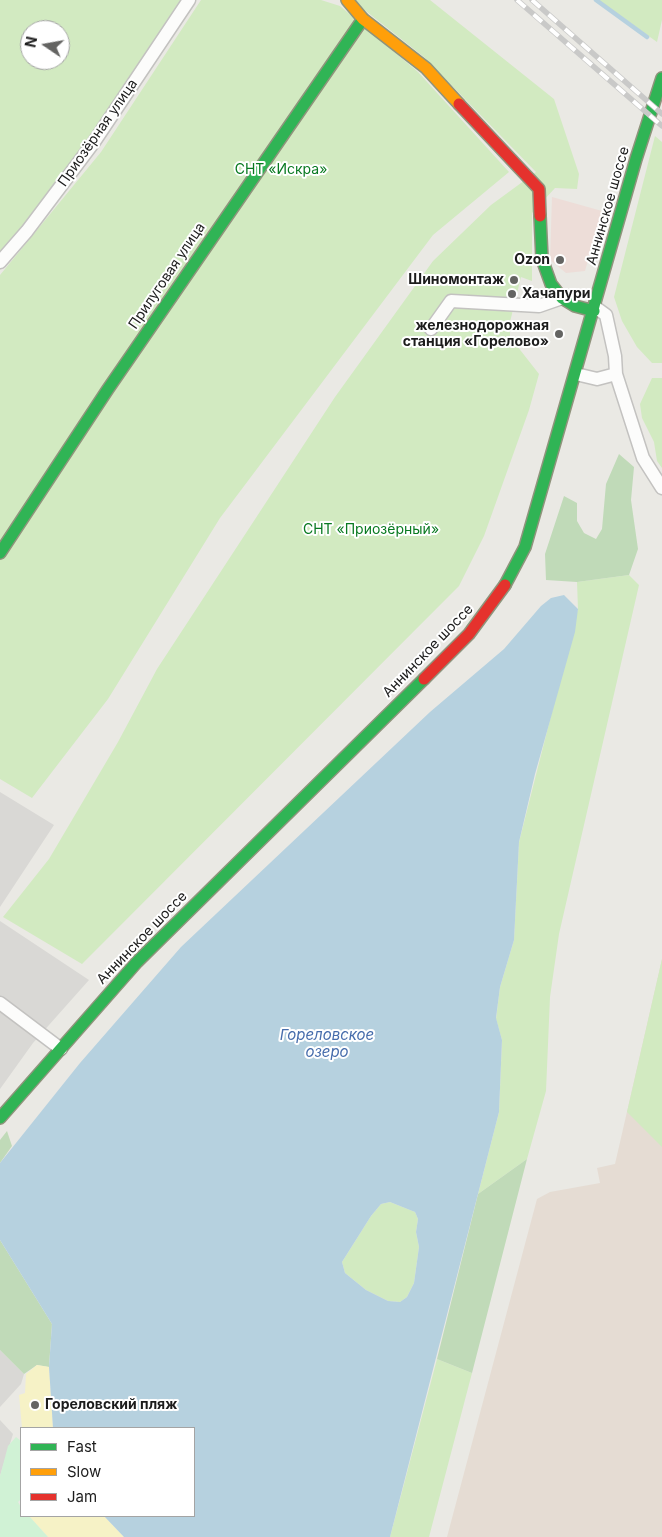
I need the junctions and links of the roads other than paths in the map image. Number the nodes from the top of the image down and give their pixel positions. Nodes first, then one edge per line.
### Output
1 (189, 0) edge
2 (347, 0) edge
3 (362, 19) junction
4 (662, 78) edge
5 (0, 262) edge
6 (562, 298) junction
7 (594, 309) junction
8 (431, 329) dead end
9 (576, 374) junction
10 (616, 374) junction
11 (662, 488) edge
12 (0, 553) edge
13 (0, 1003) edge
14 (61, 1049) junction
15 (0, 1118) edge

1 - 5 street, Приозёрная улица
2 - 3 main road
3 - 6 main road
3 - 12 main road, Прилуговая улица
4 - 7 main road, Аннинское шоссе
6 - 7 main road
6 - 8 street
7 - 9 main road, Аннинское шоссе
7 - 10 street
9 - 10 street
9 - 14 main road, Аннинское шоссе
10 - 11 street
13 - 14 street
14 - 15 main road, Аннинское шоссе

